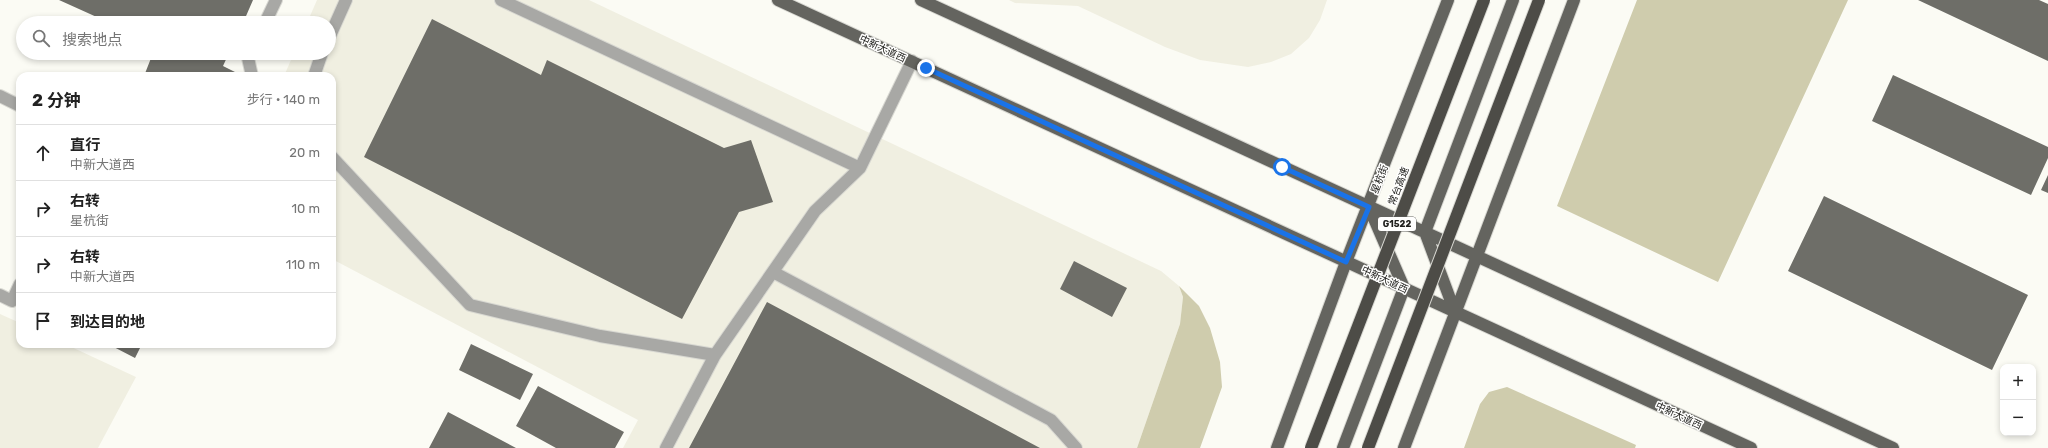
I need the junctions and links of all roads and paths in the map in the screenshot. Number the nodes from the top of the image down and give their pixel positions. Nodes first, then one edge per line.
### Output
1 (276, 0) edge
2 (346, 0) edge
3 (501, 0) edge
4 (778, 0) edge
5 (921, 0) edge
6 (1448, 0) edge
7 (1484, 0) edge
8 (1513, 0) edge
9 (1539, 0) edge
10 (1574, 0) edge
11 (268, 16) edge
12 (336, 22) edge
13 (248, 60) edge
14 (320, 60) edge
15 (912, 61) junction
16 (251, 72) edge
17 (315, 72) edge
18 (0, 96) edge
19 (16, 104) edge
20 (336, 161) edge
21 (860, 168) junction
22 (1369, 207) junction
23 (1425, 232) junction
24 (1475, 256) junction
25 (1346, 262) junction
26 (773, 272) junction
27 (1404, 288) junction
28 (16, 292) edge
29 (0, 295) edge
30 (1455, 312) junction
31 (716, 355) junction
32 (666, 448) edge
33 (1076, 448) edge
34 (1277, 448) edge
35 (1311, 448) edge
36 (1343, 448) edge
37 (1368, 448) edge
38 (1404, 448) edge
39 (1751, 448) edge
40 (1893, 448) edge

1 - 11 lane
2 - 12 lane
3 - 21 lane
4 - 15 main road, 中新大道西
5 - 22 main road
6 - 22 main road, 星杭街
7 - 35 highway, 常台高速 / G1522, bridge
8 - 23 main road
9 - 37 highway, bridge
10 - 24 main road
13 - 16 lane
14 - 17 lane
15 - 21 lane
15 - 25 main road, 中新大道西
18 - 19 lane
20 - 31 lane
21 - 26 lane
22 - 23 main road
22 - 25 main road, 星杭街
22 - 27 main road
23 - 24 main road
23 - 30 main road
24 - 30 main road
24 - 40 main road
25 - 27 main road, 中新大道西
25 - 34 main road, 星杭街
26 - 31 lane
26 - 33 lane
27 - 30 main road, 中新大道西
27 - 36 main road
28 - 29 lane
30 - 38 main road
30 - 39 main road, 中新大道西
31 - 32 lane

